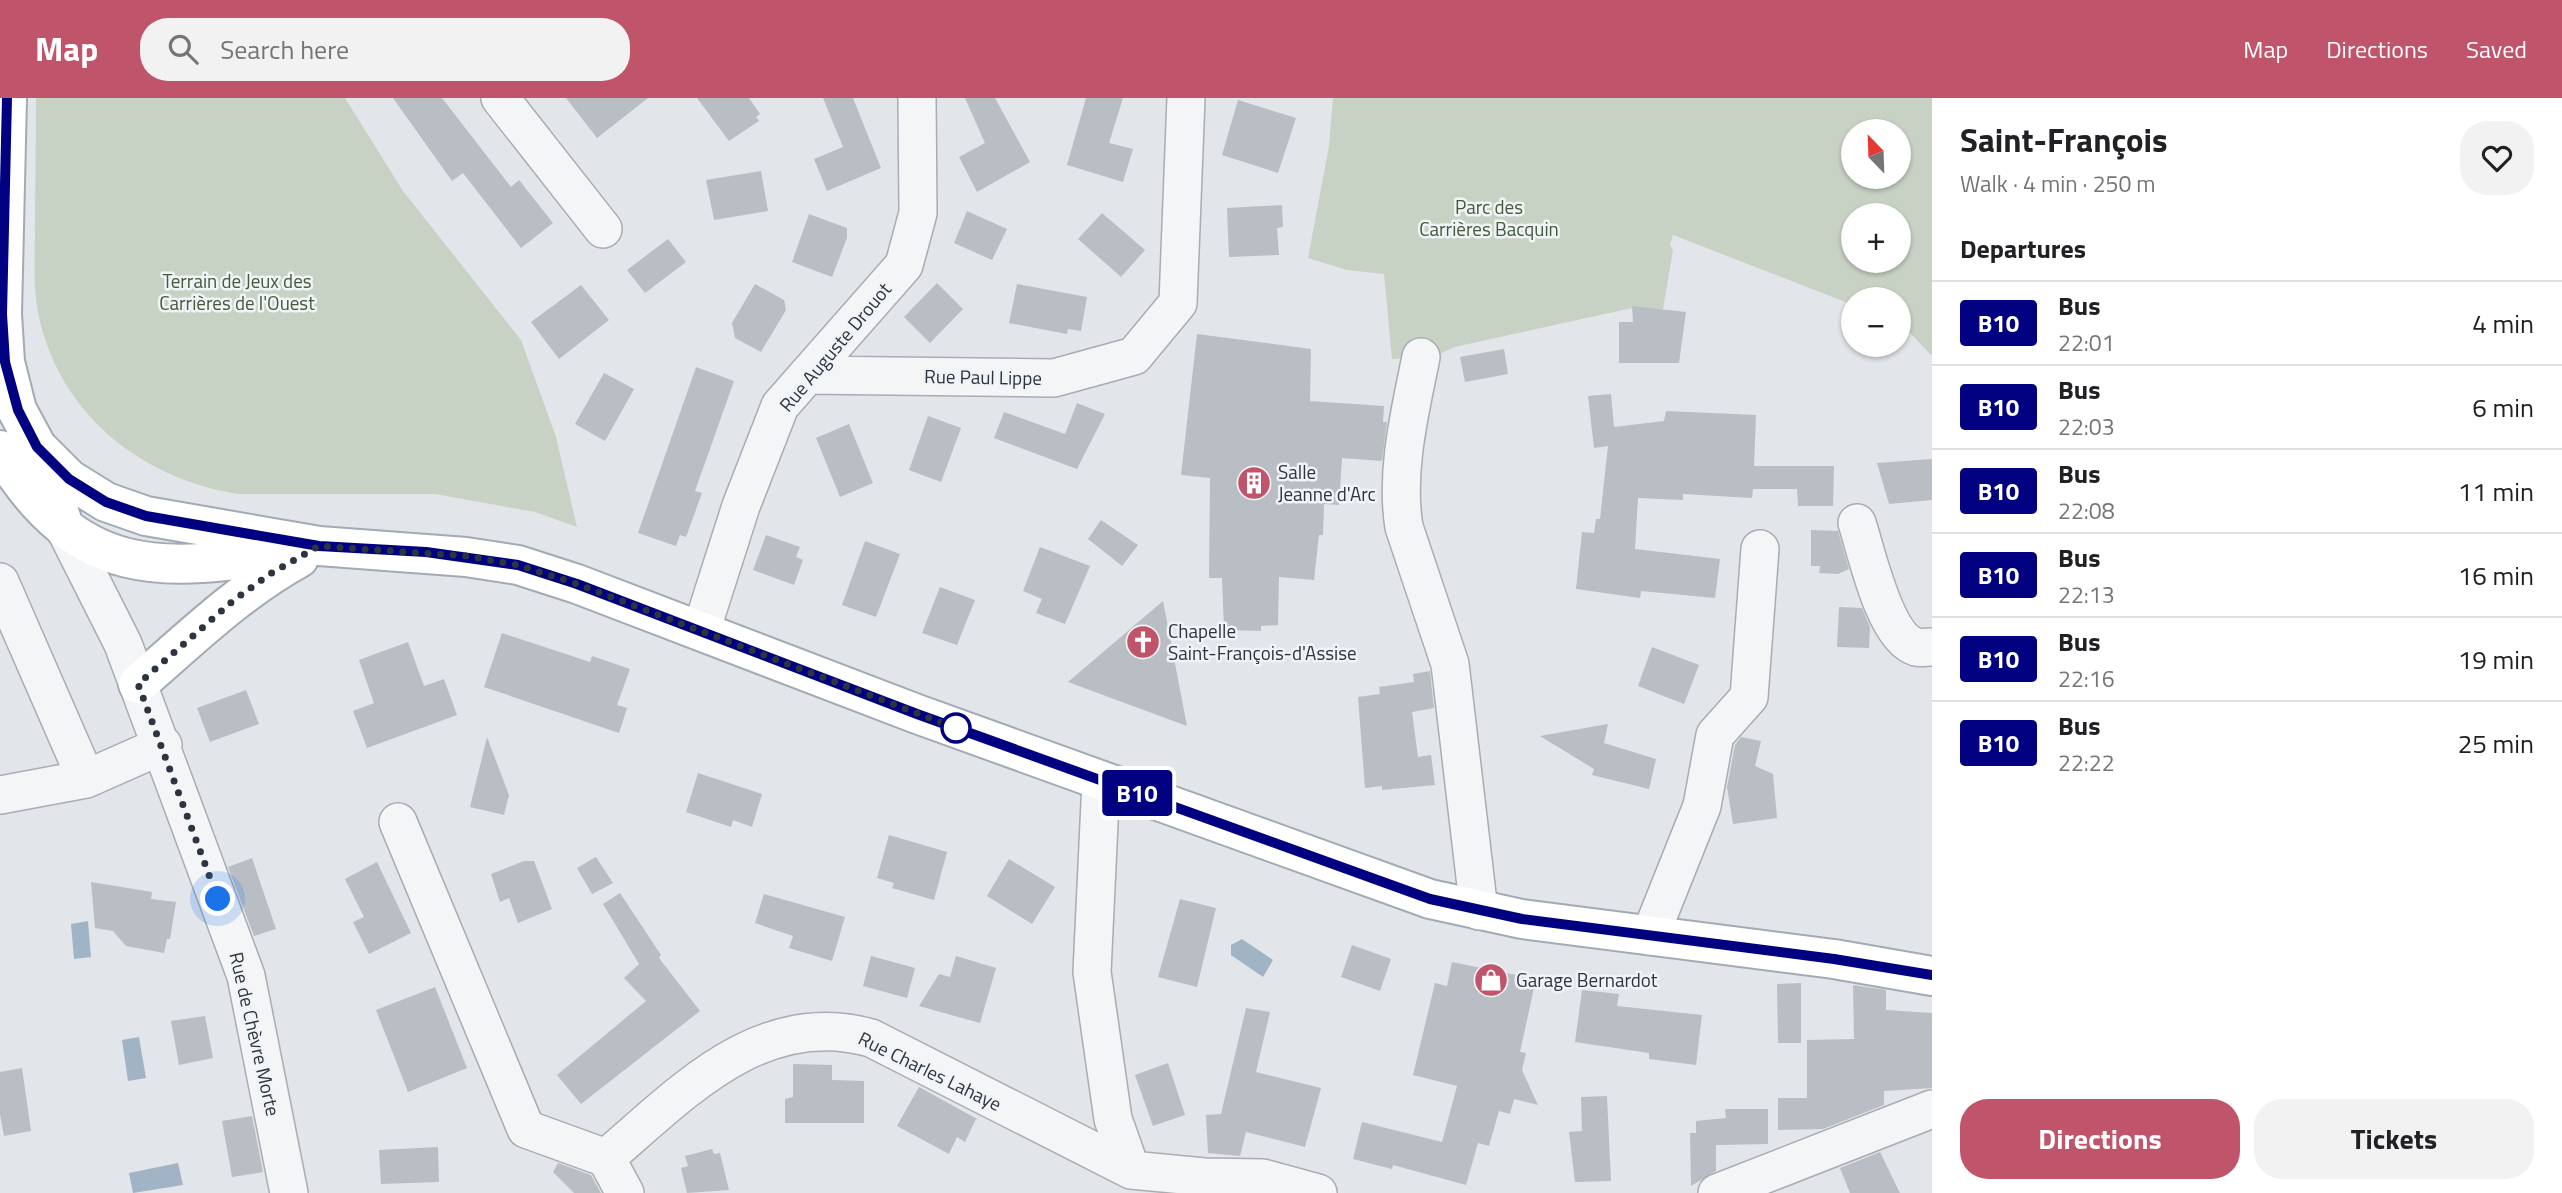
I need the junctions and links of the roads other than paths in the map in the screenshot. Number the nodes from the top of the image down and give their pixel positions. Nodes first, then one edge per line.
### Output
1 (7, 98) edge
2 (500, 98) edge
3 (917, 98) edge
4 (1186, 98) edge
5 (603, 229) dead end
6 (1421, 357) dead end
7 (807, 375) junction
8 (19, 449) edge
9 (1857, 523) dead end
10 (65, 529) junction
11 (319, 546) junction
12 (1760, 549) dead end
13 (0, 582) edge
14 (701, 631) junction
15 (1932, 647) edge
16 (138, 684) junction
17 (163, 746) junction
18 (86, 779) junction
19 (1101, 781) junction
20 (0, 795) edge
21 (398, 822) dead end
22 (1479, 911) junction
23 (1650, 936) junction
24 (1932, 975) edge
25 (1932, 1109) edge
26 (606, 1158) junction
27 (1131, 1170) junction
28 (289, 1193) edge
29 (625, 1193) edge
30 (1318, 1193) edge
31 (1717, 1193) edge

1 - 8 main road
2 - 5 street
3 - 7 street, Rue Auguste Drouot
4 - 7 street, Rue Paul Lippe
6 - 22 street
7 - 14 street, Rue Auguste Drouot
8 - 10 main road
8 - 11 main road
9 - 15 street
10 - 11 main road
10 - 16 street, Rue de Chèvre Morte
11 - 14 main road
11 - 16 main road
12 - 23 street
13 - 18 street
14 - 19 main road
16 - 17 street, Rue de Chèvre Morte
17 - 18 street
17 - 28 street, Rue de Chèvre Morte
18 - 20 street
19 - 22 main road
19 - 27 street
21 - 26 street
22 - 23 main road
23 - 24 main road
25 - 31 street
26 - 27 street, Rue Charles Lahaye
26 - 29 street
27 - 30 street, Rue Charles Lahaye

